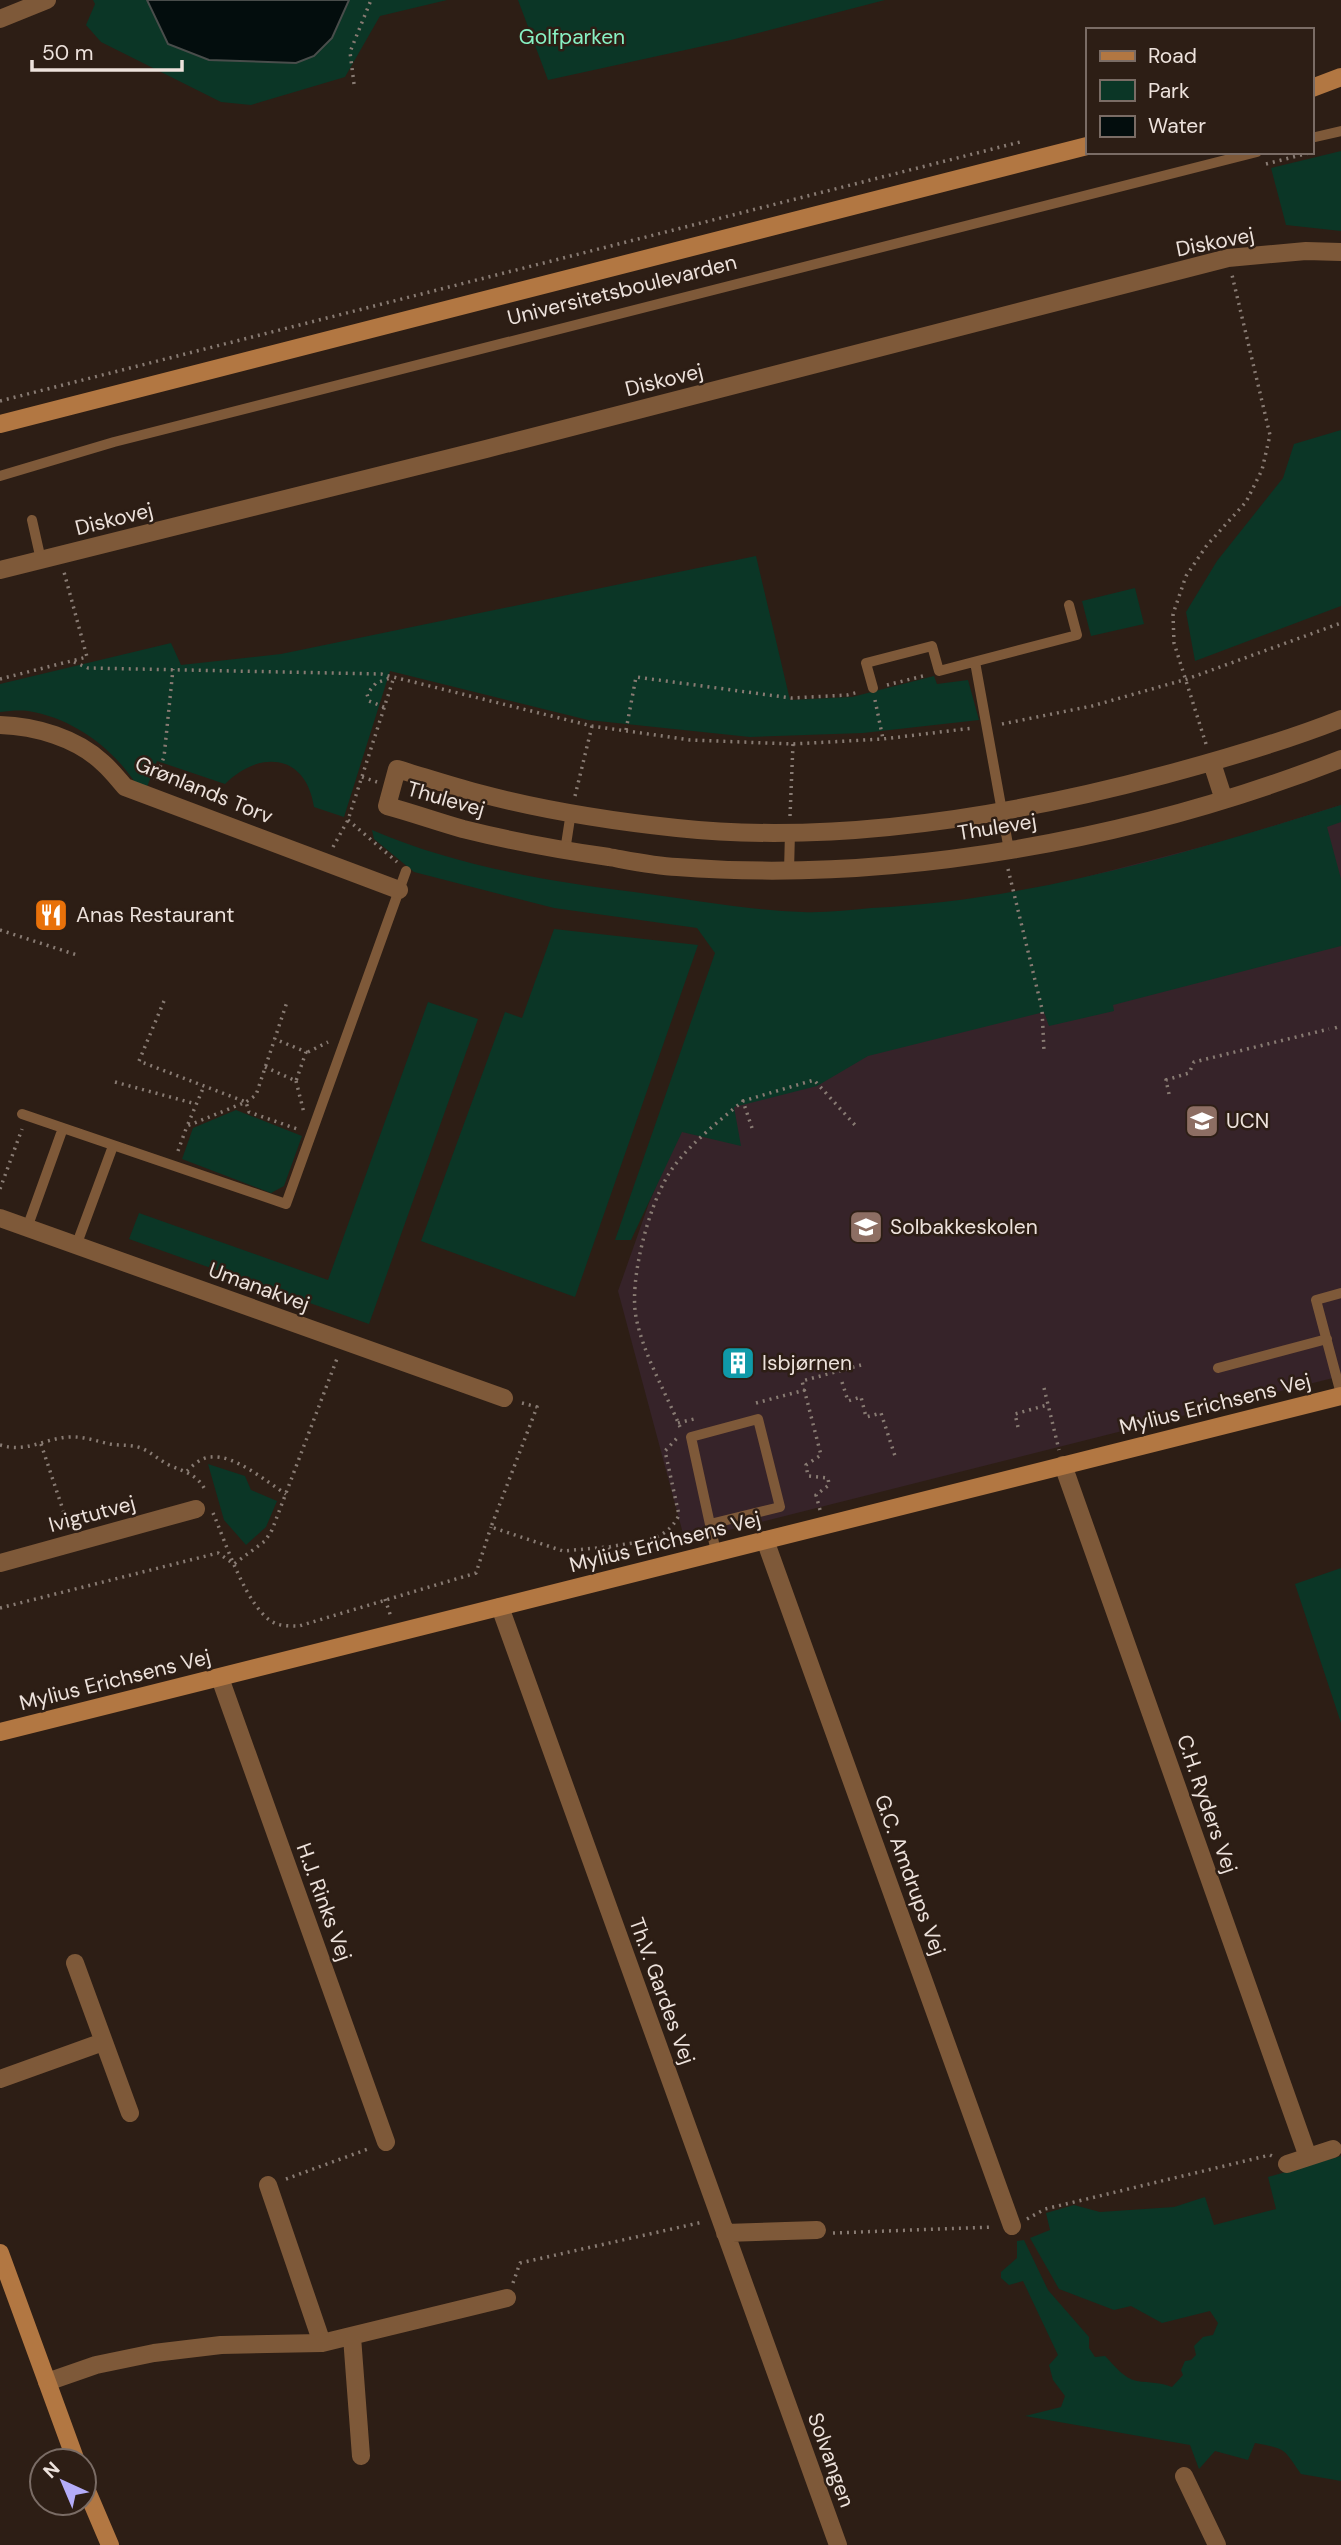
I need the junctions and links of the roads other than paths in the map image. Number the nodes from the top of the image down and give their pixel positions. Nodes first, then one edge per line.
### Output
1 (47, 0) edge
2 (0, 19) edge
3 (1341, 81) edge
4 (1313, 88) edge
5 (1341, 131) edge
6 (1313, 138) edge
7 (1086, 146) edge
8 (1249, 154) edge
9 (1341, 252) edge
10 (0, 424) edge
11 (0, 476) edge
12 (32, 520) dead end
13 (41, 560) junction
14 (0, 570) edge
15 (1069, 604) dead end
16 (975, 662) junction
17 (873, 688) road end
18 (1341, 719) edge
19 (0, 725) edge
20 (1341, 759) edge
21 (1212, 763) junction
22 (1224, 800) junction
23 (1003, 811) junction
24 (572, 812) junction
25 (790, 832) junction
26 (565, 850) junction
27 (1009, 850) junction
28 (406, 871) road end
29 (789, 871) junction
30 (400, 890) junction
31 (24, 1114) road end
32 (63, 1128) junction
33 (113, 1146) junction
34 (0, 1218) edge
35 (27, 1228) junction
36 (76, 1246) junction
37 (1341, 1293) edge
38 (1326, 1339) junction
39 (1218, 1368) dead end
40 (1341, 1395) edge
41 (504, 1398) road end
42 (1063, 1465) junction
43 (206, 1507) road end
44 (710, 1524) junction
45 (765, 1540) junction
46 (716, 1552) junction
47 (0, 1563) edge
48 (500, 1607) junction
49 (219, 1678) junction
50 (0, 1732) edge
51 (75, 1963) dead end
52 (103, 2042) junction
53 (0, 2078) edge
54 (130, 2113) dead end
55 (387, 2142) road end
56 (1333, 2149) dead end
57 (1308, 2157) junction
58 (1286, 2164) road end
59 (268, 2185) road end
60 (723, 2226) junction
61 (1012, 2226) road end
62 (817, 2230) road end
63 (0, 2253) edge
64 (507, 2298) road end
65 (352, 2337) junction
66 (322, 2343) junction
67 (47, 2382) junction
68 (781, 2390) joint
69 (71, 2447) edge
70 (361, 2456) dead end
71 (1184, 2476) dead end
72 (98, 2517) edge
73 (110, 2545) edge
74 (838, 2545) edge
75 (1217, 2545) edge

1 - 2 street
3 - 4 street
5 - 6 lane
7 - 10 street, Universitetsboulevarden
8 - 11 lane, Universitetsboulevarden
9 - 13 street, Diskovej
12 - 13 lane
13 - 14 street, Diskovej
15 - 16 lane
16 - 17 lane
16 - 23 lane
18 - 21 street, Thulevej
19 - 30 street, Grønlands Torv
20 - 22 street, Thulevej
21 - 22 street
21 - 23 street, Thulevej
22 - 27 street, Thulevej
23 - 25 street, Thulevej
23 - 27 lane
24 - 25 street, Thulevej
24 - 26 lane
24 - 26 street, Thulevej
25 - 29 lane
26 - 29 street, Thulevej
27 - 29 street, Thulevej
28 - 30 lane
30 - 33 lane
31 - 32 lane
32 - 33 lane
32 - 35 lane
33 - 36 lane
34 - 35 street, Umanakvej
35 - 36 street, Umanakvej
36 - 41 street, Umanakvej
37 - 38 lane
38 - 39 lane
38 - 40 lane
40 - 42 street, Mylius Erichsens Vej
42 - 45 street, Mylius Erichsens Vej
42 - 57 street, C.H. Ryders Vej
43 - 47 street, Ivigtutvej
44 - 44 lane
44 - 46 lane
45 - 46 street, Mylius Erichsens Vej
45 - 61 street, G.C. Amdrups Vej
46 - 48 street, Mylius Erichsens Vej
48 - 49 street, Mylius Erichsens Vej
48 - 60 street, Th.V. Gardes Vej
49 - 50 street, Mylius Erichsens Vej
49 - 55 street, H.J. Rinks Vej
51 - 52 street
52 - 53 street
52 - 54 street
56 - 57 street
57 - 58 street
59 - 66 street
60 - 62 street
60 - 68 street, Th.V. Gardes Vej
63 - 67 street
64 - 65 street
65 - 66 street
65 - 70 street
66 - 67 street
67 - 69 street
68 - 74 street, Solvangen
71 - 75 street
72 - 73 street

